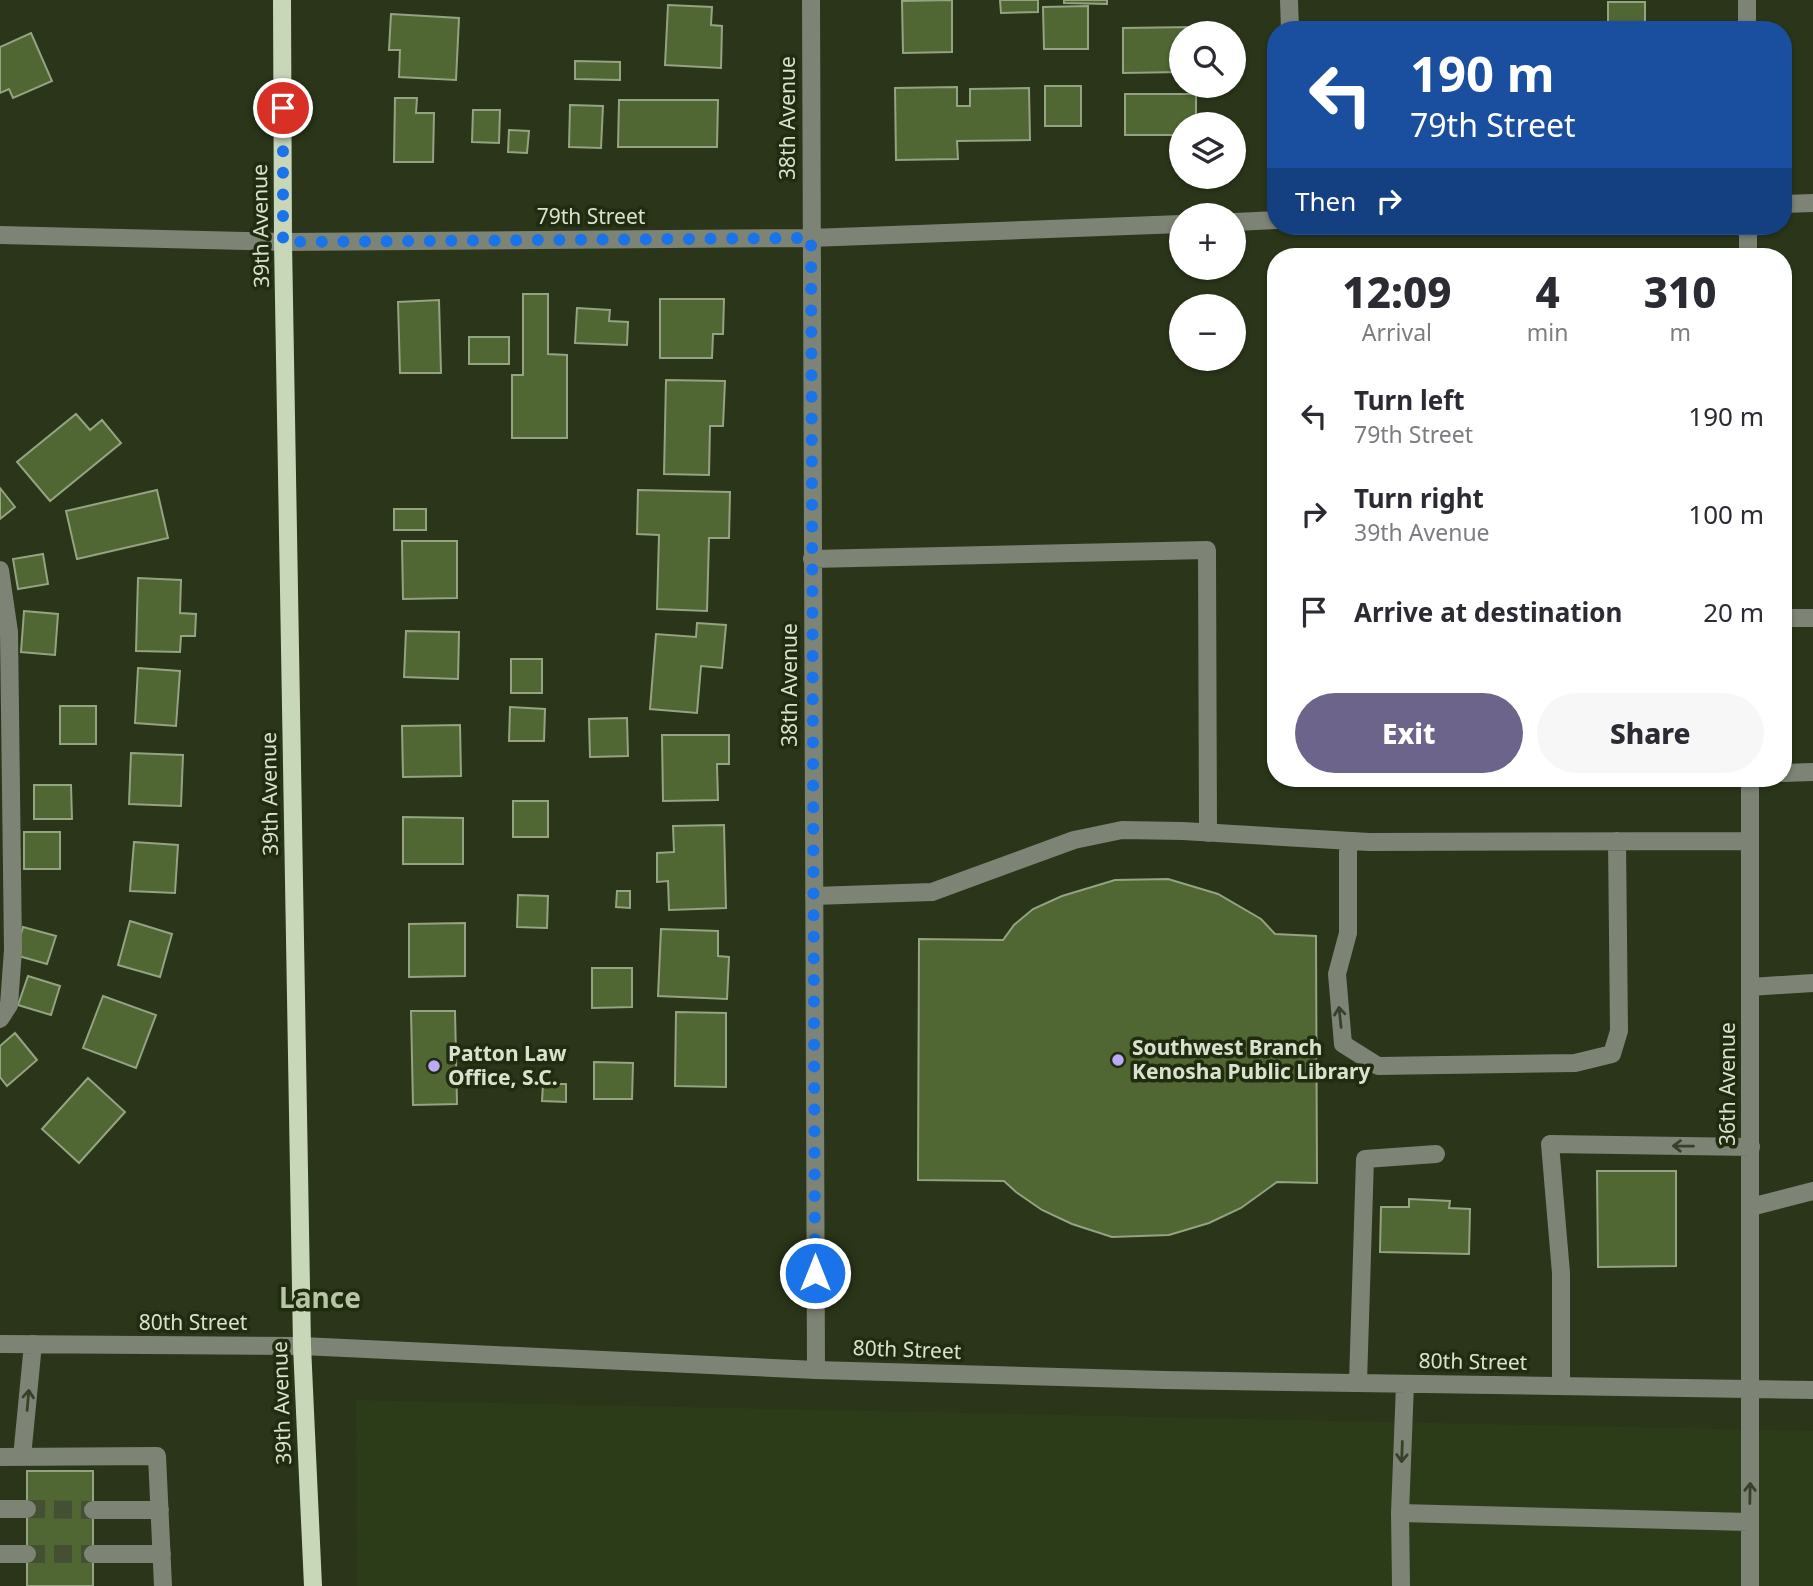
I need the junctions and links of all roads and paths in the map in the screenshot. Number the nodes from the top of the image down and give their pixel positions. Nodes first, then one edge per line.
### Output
1 (282, 0) edge
2 (811, 0) edge
3 (1289, 0) edge
4 (1747, 0) edge
5 (1290, 21) edge
6 (1747, 21) edge
7 (1813, 203) edge
8 (1792, 204) edge
9 (1267, 220) edge
10 (1246, 221) edge
11 (1169, 224) edge
12 (0, 235) edge
13 (811, 238) junction
14 (283, 242) junction
15 (812, 559) junction
16 (0, 570) edge
17 (1792, 618) edge
18 (1813, 618) edge
19 (1813, 772) edge
20 (1792, 773) edge
21 (1749, 787) edge
22 (1208, 833) junction
23 (1348, 841) junction
24 (1617, 841) junction
25 (1750, 841) junction
26 (814, 895) junction
27 (1813, 983) edge
28 (1750, 987) junction
29 (0, 1019) edge
30 (1751, 1147) junction
31 (1436, 1154) dead end
32 (1813, 1191) edge
33 (1751, 1207) junction
34 (0, 1344) edge
35 (33, 1344) junction
36 (302, 1346) junction
37 (816, 1370) junction
38 (1358, 1383) junction
39 (1405, 1384) junction
40 (1561, 1386) junction
41 (1751, 1389) junction
42 (1813, 1390) edge
43 (0, 1457) edge
44 (22, 1457) junction
45 (0, 1509) edge
46 (27, 1509) tunnel mouth
47 (93, 1510) tunnel mouth
48 (160, 1510) junction
49 (1400, 1513) junction
50 (1749, 1522) junction
51 (0, 1554) edge
52 (27, 1554) tunnel mouth
53 (93, 1554) tunnel mouth
54 (162, 1554) junction
55 (163, 1586) edge
56 (313, 1586) edge
57 (1401, 1586) edge
58 (1751, 1586) edge

1 - 14 main road, 39th Avenue
2 - 13 street, 38th Avenue
3 - 5 street
4 - 6 street
7 - 8 street
9 - 10 street
11 - 13 street, 79th Street
12 - 14 street, 79th Street
13 - 14 street, 79th Street
13 - 15 street, 38th Avenue
14 - 36 main road, 39th Avenue
15 - 22 street
15 - 26 street, 38th Avenue
16 - 29 street
17 - 18 street
19 - 20 street
21 - 25 street, 36th Avenue
22 - 23 street
22 - 26 street
23 - 24 street
24 -> 23 street
24 - 25 street
25 - 28 street, 36th Avenue
26 - 37 street, 38th Avenue
27 - 28 street
28 - 30 street, 36th Avenue
30 - 33 street, 36th Avenue
30 -> 40 street
31 - 38 street
32 - 33 street
33 - 41 street, 36th Avenue
34 - 35 street, 80th Street
35 - 36 street, 80th Street
44 -> 35 street
36 - 37 street, 80th Street
36 - 56 main road, 39th Avenue
37 - 38 street, 80th Street
38 - 39 street, 80th Street
39 - 40 street, 80th Street
39 -> 49 street
40 - 41 street, 80th Street
41 - 42 street, 80th Street
50 -> 41 street, 36th Avenue
43 - 44 street
44 - 48 street
45 - 46 street
47 - 48 street
48 - 54 street
49 - 50 street
49 - 57 street
50 - 58 street, 36th Avenue
51 - 52 street
53 - 54 street
54 - 55 street

